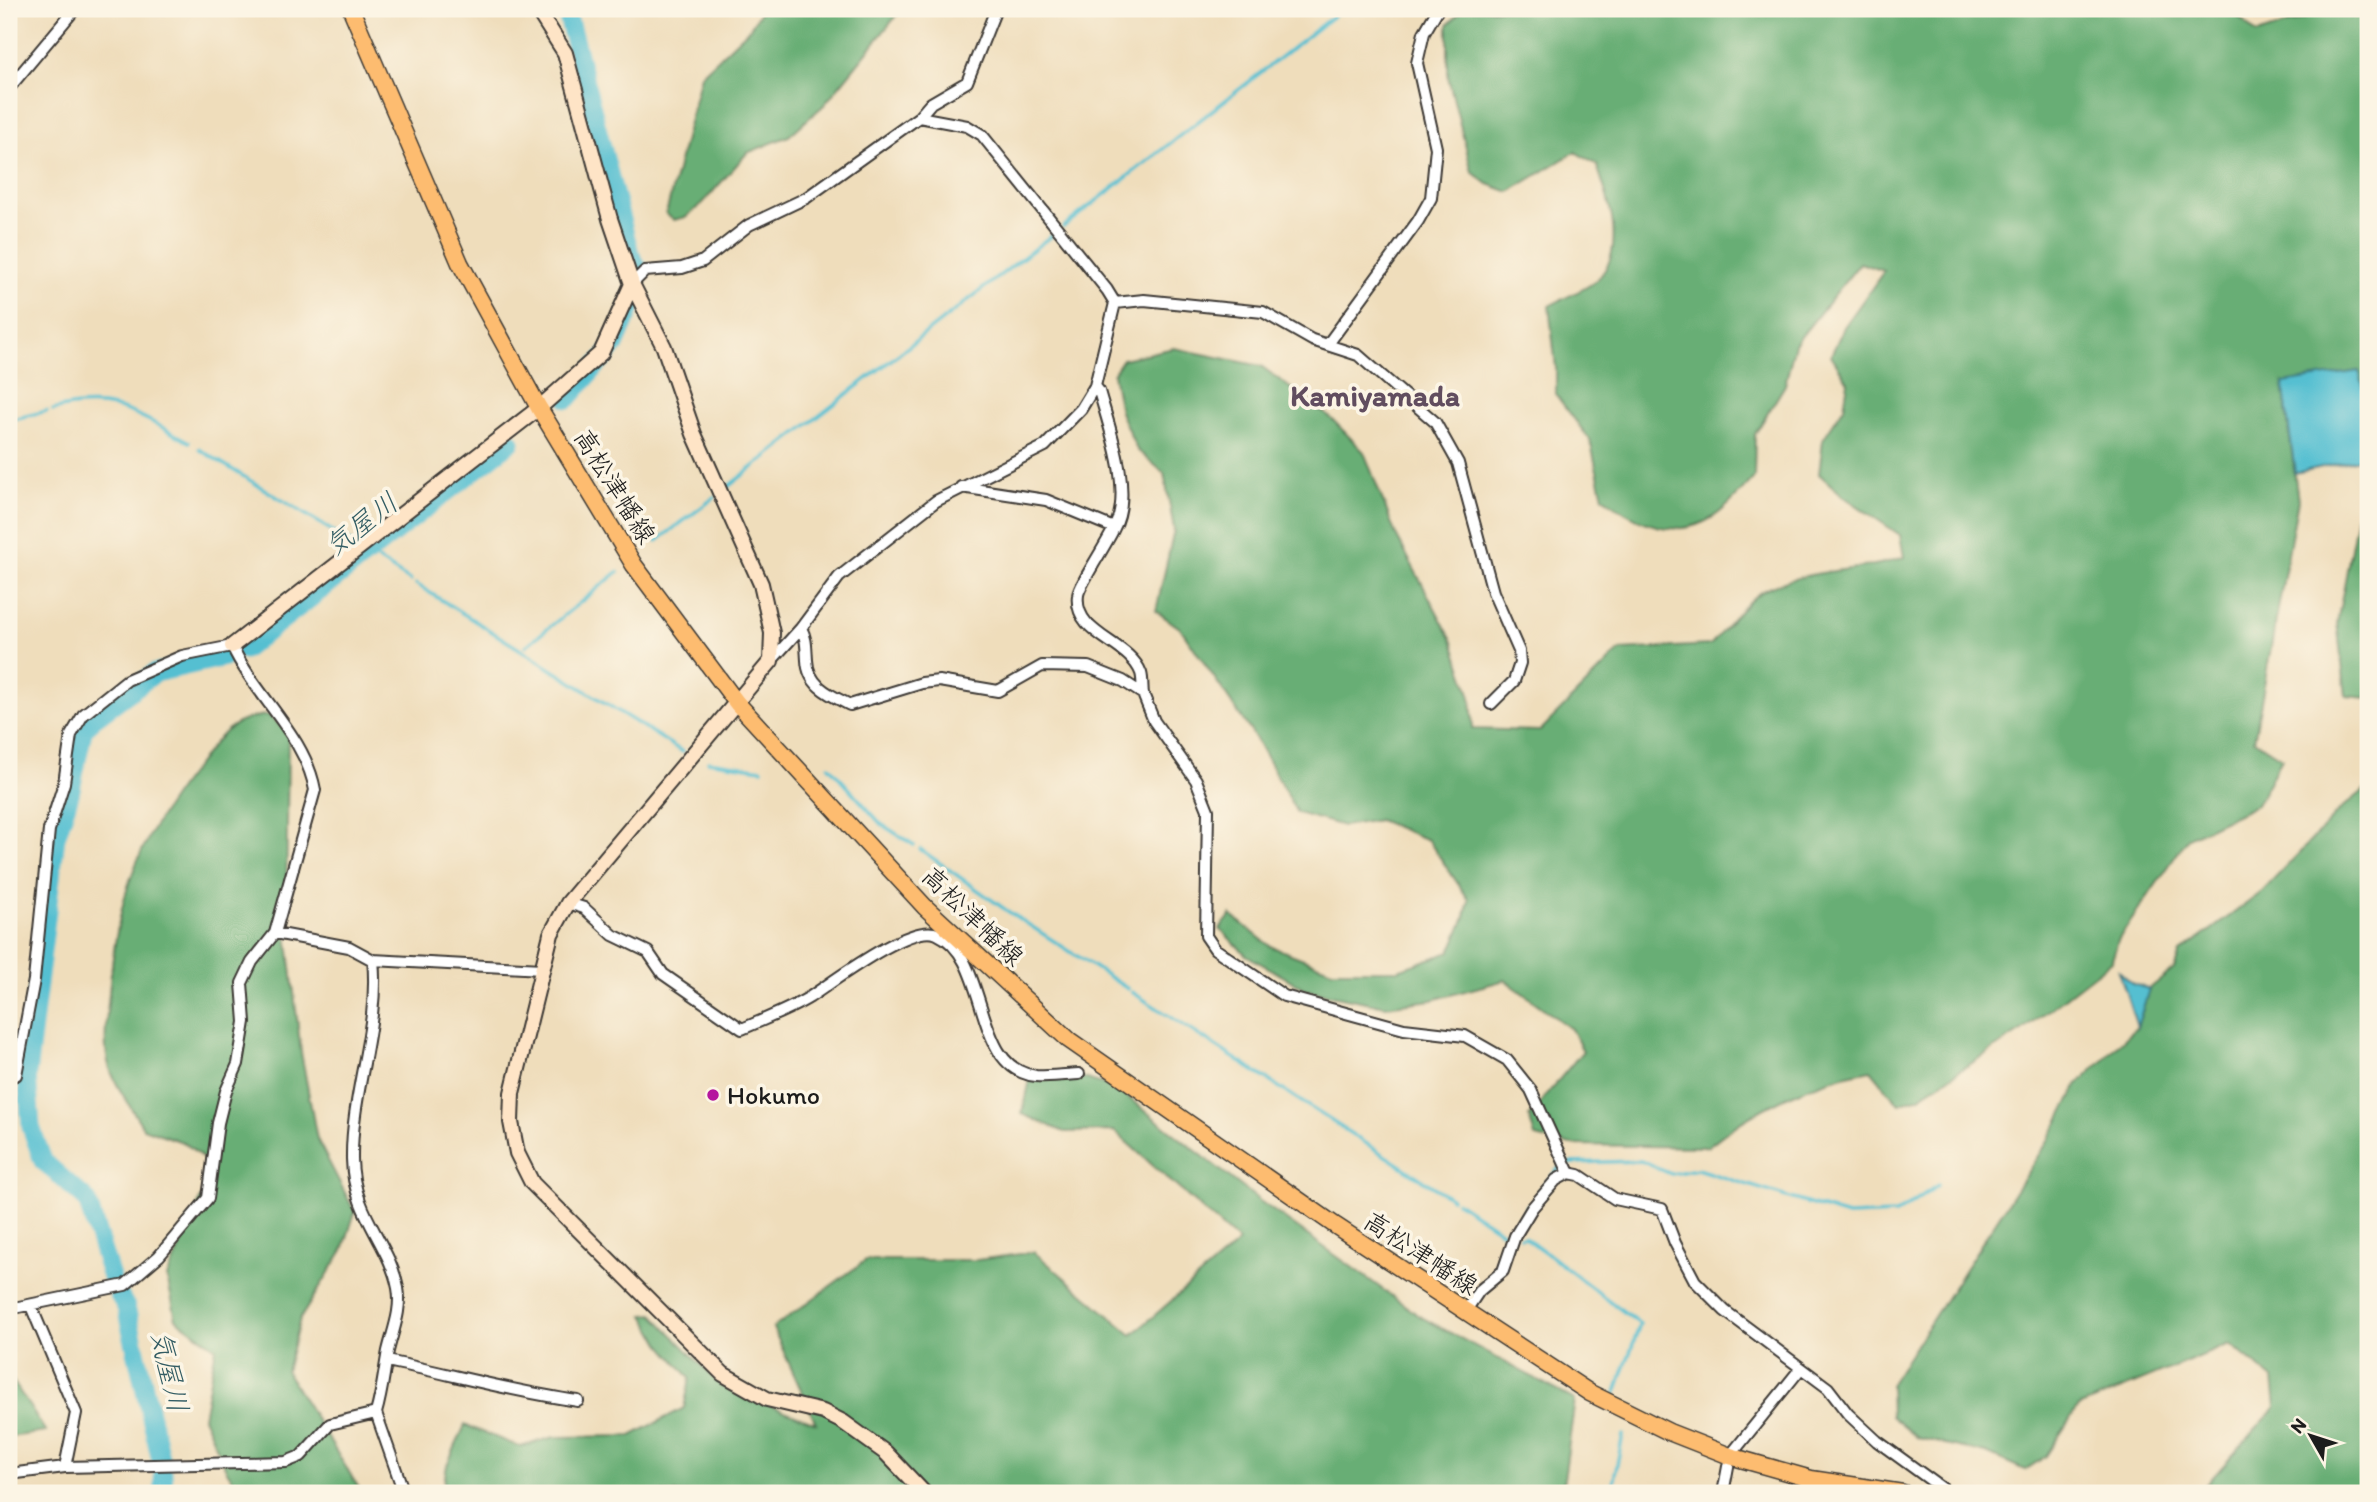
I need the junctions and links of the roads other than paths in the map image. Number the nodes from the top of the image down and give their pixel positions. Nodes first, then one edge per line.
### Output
1 (75, 9) edge
2 (351, 9) edge
3 (537, 9) edge
4 (996, 9) edge
5 (1438, 9) edge
6 (9, 88) edge
7 (919, 117) junction
8 (632, 284) junction
9 (1115, 303) junction
10 (1328, 344) junction
11 (1095, 386) junction
12 (538, 408) junction
13 (961, 487) junction
14 (1114, 528) junction
15 (801, 628) junction
16 (232, 646) junction
17 (771, 662) junction
18 (1143, 694) junction
19 (737, 703) junction
20 (1491, 704) dead end
21 (568, 903) junction
22 (275, 933) junction
23 (373, 960) junction
24 (989, 966) junction
25 (542, 969) junction
26 (973, 982) junction
27 (1079, 1074) dead end
28 (9, 1077) edge
29 (1569, 1174) junction
30 (32, 1306) junction
31 (9, 1309) edge
32 (1465, 1312) junction
33 (387, 1361) junction
34 (1801, 1368) junction
35 (578, 1401) dead end
36 (376, 1413) junction
37 (1730, 1456) junction
38 (65, 1467) junction
39 (9, 1474) edge
40 (404, 1493) edge
41 (925, 1493) edge
42 (1723, 1493) edge
43 (1903, 1493) edge
44 (1944, 1493) edge

1 - 6 street
2 - 12 main road, 高松津幡線
3 - 8 street
4 - 7 street
5 - 10 street
7 - 8 street
7 - 9 street
8 - 12 street
8 - 17 street
9 - 10 street
9 - 11 street
10 - 20 street
11 - 13 street
11 - 14 street
12 - 16 street
12 - 19 main road, 高松津幡線
13 - 14 street
13 - 15 street
14 - 18 street
15 - 17 street
15 - 18 street
16 - 22 street
16 - 28 street
17 - 19 street
18 - 29 street
19 - 21 street
19 - 24 main road, 高松津幡線
21 - 25 street
21 - 26 street
22 - 23 street
22 - 30 street
23 - 25 street
23 - 33 street
24 - 26 street
24 - 32 main road, 高松津幡線
25 - 41 street
26 - 27 street
29 - 32 street
29 - 34 street
30 - 31 street
30 - 38 street
32 - 37 main road, 高松津幡線
33 - 35 street
33 - 36 street
34 - 37 street
34 - 44 street
36 - 38 street
36 - 40 street
37 - 42 street
37 - 43 main road, 高松津幡線
38 - 39 street

